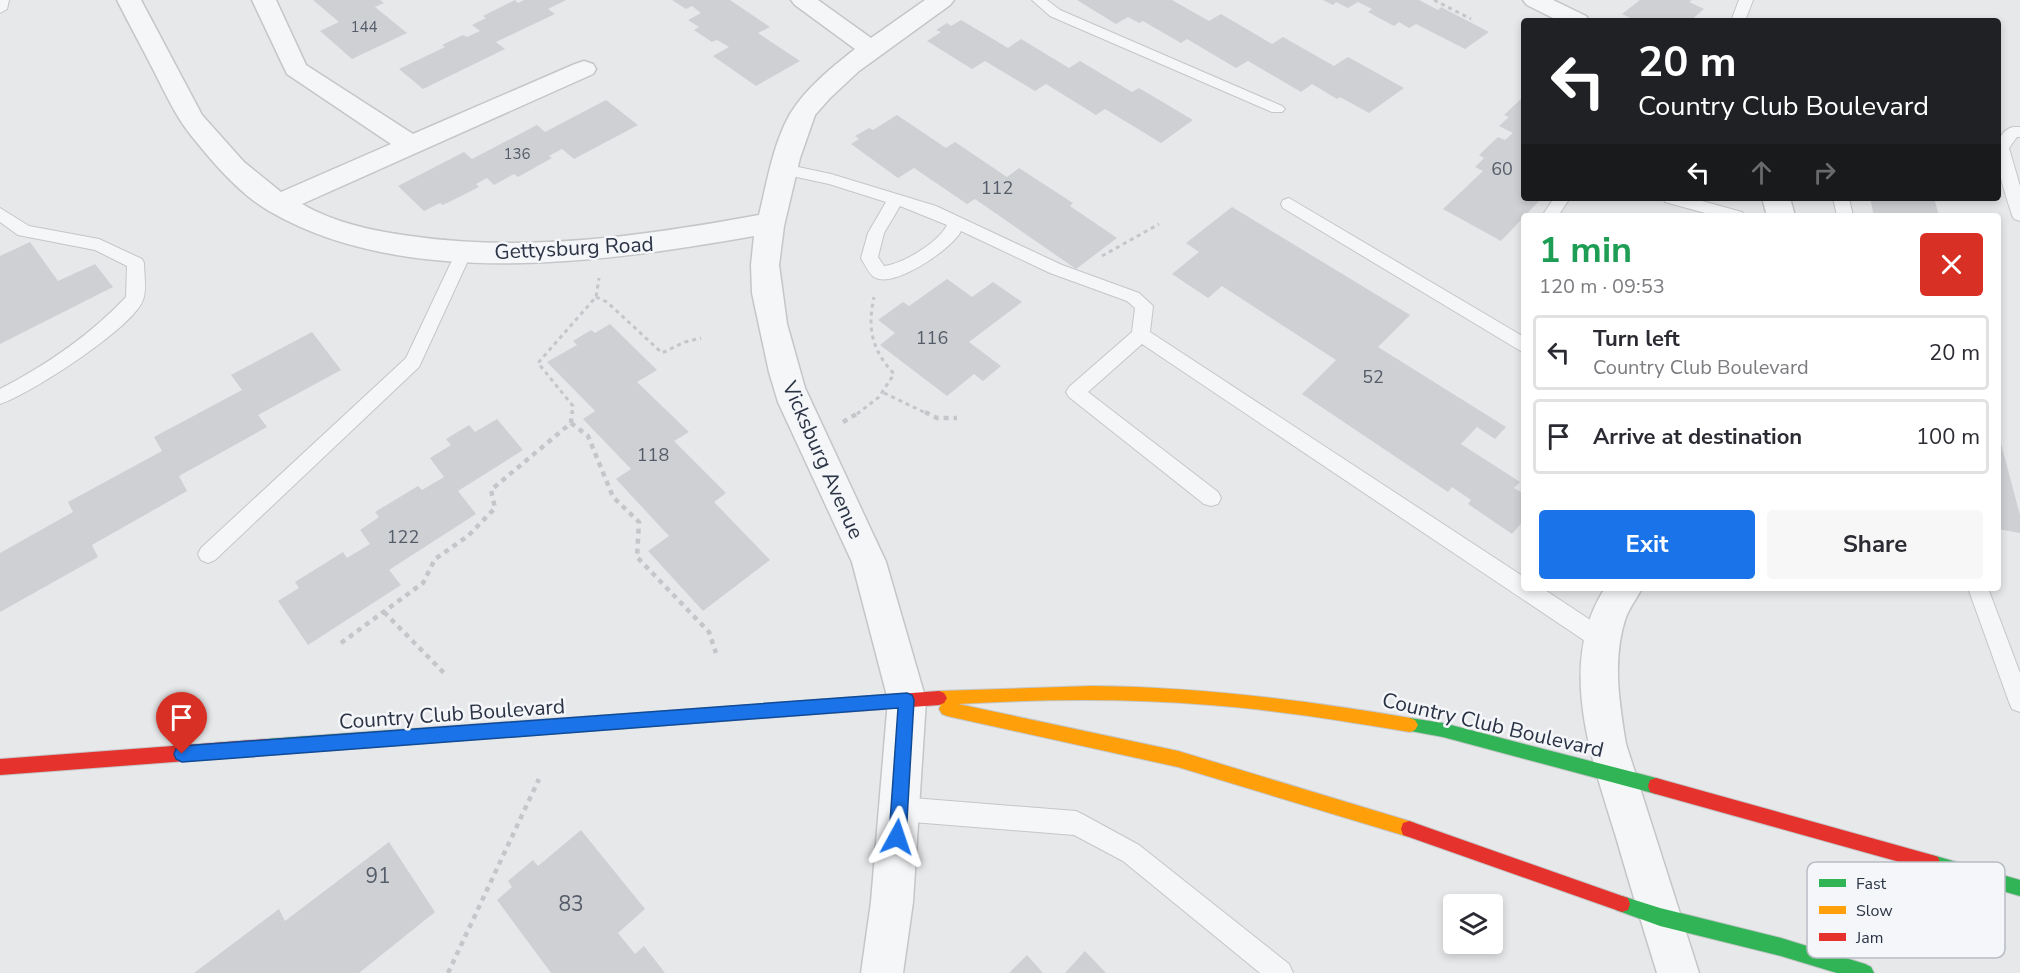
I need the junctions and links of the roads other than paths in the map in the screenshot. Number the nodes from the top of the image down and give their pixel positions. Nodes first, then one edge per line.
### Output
1 (2, 0) edge
2 (129, 0) edge
3 (264, 0) edge
4 (803, 0) edge
5 (942, 0) edge
6 (1039, 0) edge
7 (1535, 0) edge
8 (1746, 0) edge
9 (0, 9) edge
10 (1572, 18) edge
11 (1739, 18) edge
12 (872, 50) junction
13 (584, 69) dead end
14 (1277, 109) dead end
15 (2020, 132) edge
16 (411, 145) junction
17 (784, 169) junction
18 (896, 199) junction
19 (1682, 201) edge
20 (278, 204) junction
21 (1289, 204) dead end
22 (1725, 213) edge
23 (0, 214) edge
24 (2020, 215) edge
25 (957, 222) junction
26 (771, 223) junction
27 (464, 252) junction
28 (1141, 335) junction
29 (1521, 344) edge
30 (0, 397) edge
31 (1211, 498) dead end
32 (208, 554) dead end
33 (1521, 586) edge
34 (1528, 591) edge
35 (1622, 591) edge
36 (1979, 591) edge
37 (1602, 640) junction
38 (907, 700) junction
39 (2020, 702) edge
40 (0, 767) edge
41 (1618, 777) junction
42 (900, 809) junction
43 (1930, 862) edge
44 (2005, 884) edge
45 (2020, 888) edge
46 (1660, 916) junction
47 (1807, 955) edge
48 (1817, 958) edge
49 (882, 973) edge
50 (1280, 973) edge
51 (1677, 973) edge
52 (1865, 973) edge

1 - 9 lane
2 - 20 street, Gettysburg Road
3 - 16 street
4 - 12 street
5 - 12 street, Vicksburg Avenue
6 - 14 lane
7 - 10 street
8 - 11 lane
12 - 17 street, Vicksburg Avenue
13 - 16 street
15 - 24 lane
16 - 20 street
17 - 18 lane
17 - 26 street, Vicksburg Avenue
18 - 25 lane
18 - 25 lane
19 - 22 lane
20 - 27 street, Gettysburg Road
21 - 29 lane
23 - 30 lane
25 - 28 lane
26 - 27 street, Gettysburg Road
26 - 38 street, Vicksburg Avenue
27 - 32 lane
28 - 31 lane
28 - 33 lane
34 - 37 lane
35 - 37 street
36 - 39 lane
37 - 41 street
38 - 40 street, Country Club Boulevard
38 - 41 street, Country Club Boulevard
38 - 42 street, Vicksburg Avenue
38 - 46 street, Country Club Boulevard
41 - 43 street, Country Club Boulevard
41 - 46 street
42 - 49 street, Vicksburg Avenue
42 - 50 lane
44 - 45 street, Country Club Boulevard
46 - 47 street, Country Club Boulevard
46 - 51 street
48 - 52 street, Country Club Boulevard

